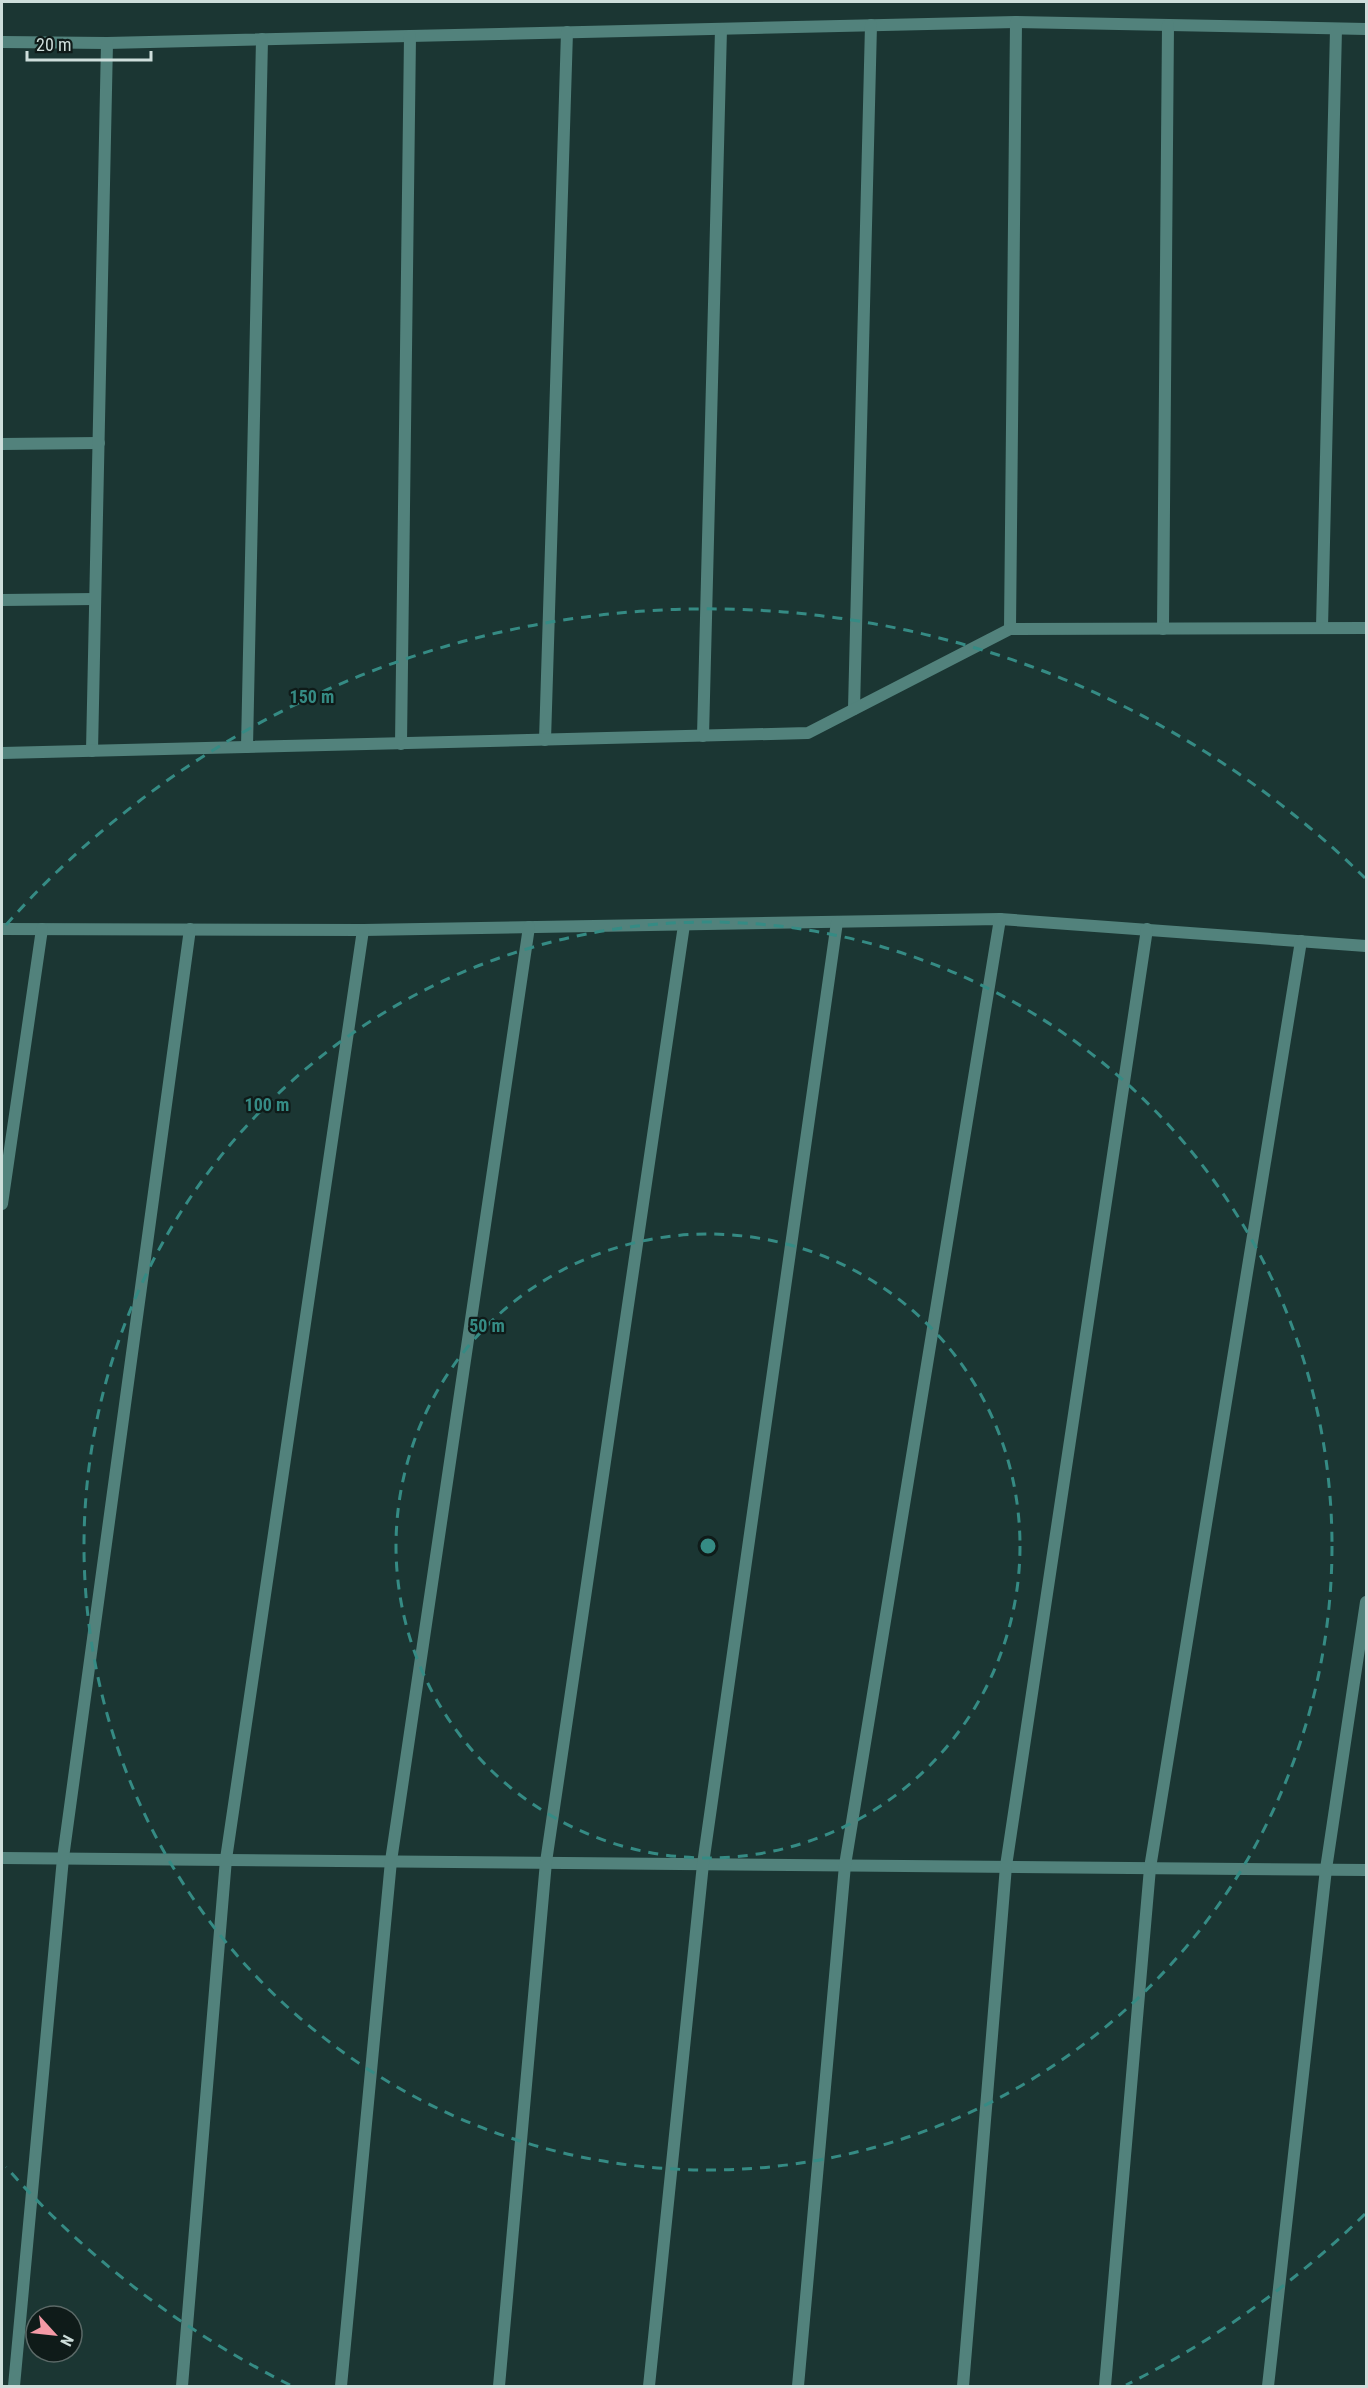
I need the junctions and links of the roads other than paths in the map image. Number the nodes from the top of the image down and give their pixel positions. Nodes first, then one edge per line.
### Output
1 (1016, 22) junction
2 (871, 25) junction
3 (1168, 25) junction
4 (721, 29) junction
5 (1336, 29) junction
6 (1366, 29) edge
7 (567, 32) junction
8 (410, 36) junction
9 (262, 39) junction
10 (2, 42) edge
11 (107, 43) junction
12 (99, 443) junction
13 (2, 444) edge
14 (95, 599) junction
15 (2, 600) edge
16 (1163, 628) junction
17 (1322, 628) junction
18 (1366, 628) edge
19 (1010, 629) junction
20 (854, 709) junction
21 (703, 736) junction
22 (545, 740) junction
23 (401, 744) junction
24 (247, 747) junction
25 (92, 751) junction
26 (2, 753) edge
27 (1000, 920) junction
28 (837, 922) junction
29 (684, 925) junction
30 (529, 927) junction
31 (2, 929) edge
32 (42, 929) junction
33 (1148, 929) junction
34 (190, 930) junction
35 (363, 930) junction
36 (1301, 941) junction
37 (1366, 946) edge
38 (2, 1204) edge
39 (1366, 1602) edge
40 (2, 1858) edge
41 (63, 1858) junction
42 (226, 1859) junction
43 (391, 1861) junction
44 (546, 1862) junction
45 (703, 1864) junction
46 (845, 1865) junction
47 (1006, 1866) junction
48 (1150, 1868) junction
49 (1326, 1869) junction
50 (1366, 1870) edge
51 (14, 2386) edge
52 (182, 2386) edge
53 (341, 2386) edge
54 (499, 2386) edge
55 (649, 2386) edge
56 (798, 2386) edge
57 (963, 2386) edge
58 (1104, 2386) edge
59 (1268, 2386) edge

1 - 2 street
1 - 3 street
1 - 19 street
2 - 4 street
2 - 20 street
3 - 5 street
3 - 16 street
4 - 7 street
4 - 21 street
5 - 6 street
5 - 17 street
7 - 8 street
7 - 22 street
8 - 9 street
8 - 23 street
9 - 11 street
9 - 24 street
10 - 11 street
11 - 12 street
12 - 13 street
12 - 14 street
14 - 15 street
14 - 25 street
16 - 17 street
16 - 19 street
17 - 18 street
19 - 20 street
20 - 21 street
21 - 22 street
22 - 23 street
23 - 24 street
24 - 25 street
25 - 26 street
27 - 28 street
27 - 33 street
27 - 46 street
28 - 29 street
28 - 45 street
29 - 30 street
29 - 44 street
30 - 35 street
30 - 43 street
31 - 32 street
32 - 34 street
32 - 38 street
33 - 36 street
33 - 47 street
34 - 35 street
34 - 41 street
35 - 42 street
36 - 37 street
36 - 48 street
39 - 49 street
40 - 41 street
41 - 42 street
41 - 51 street
42 - 43 street
42 - 52 street
43 - 44 street
43 - 53 street
44 - 45 street
44 - 54 street
45 - 46 street
45 - 55 street
46 - 47 street
46 - 56 street
47 - 48 street
47 - 57 street
48 - 49 street
48 - 58 street
49 - 50 street
49 - 59 street

